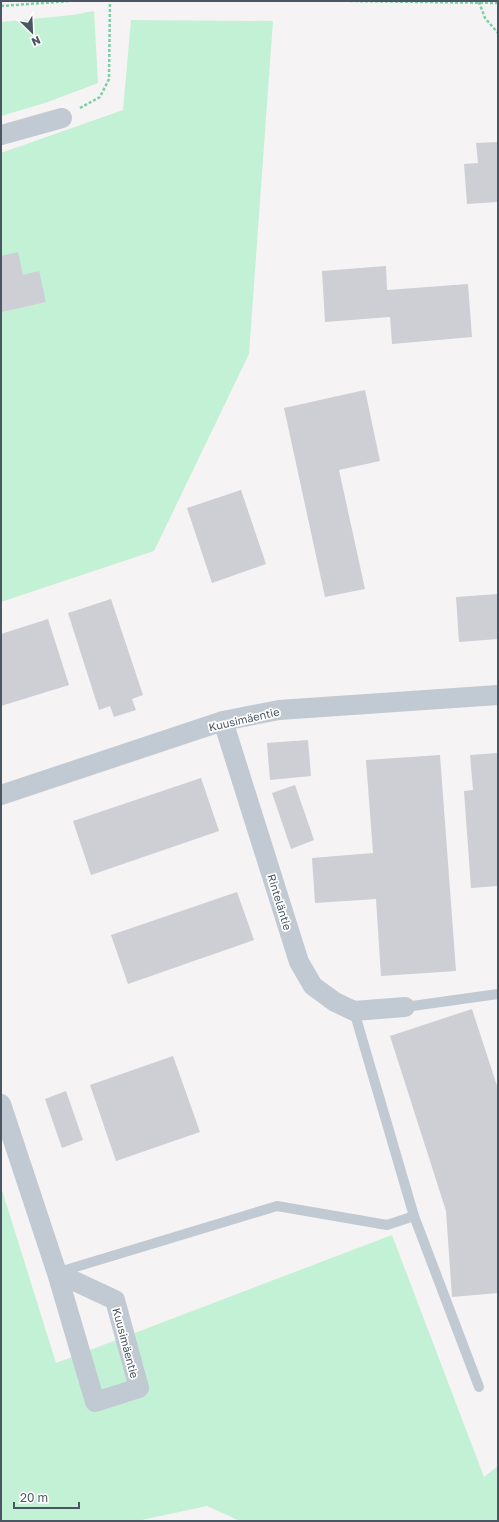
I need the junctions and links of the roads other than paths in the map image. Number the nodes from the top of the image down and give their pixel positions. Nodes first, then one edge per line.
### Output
1 (62, 118) road end
2 (1, 135) edge
3 (498, 695) edge
4 (223, 721) junction
5 (1, 795) edge
6 (498, 994) edge
7 (405, 1007) joint
8 (354, 1011) junction
9 (1, 1104) edge
10 (414, 1216) junction
11 (57, 1273) junction
12 (479, 1387) dead end

1 - 2 street
3 - 4 street, Kuusimäentie
4 - 5 street, Kuusimäentie
4 - 8 street, Rinteläntie
6 - 7 lane
7 - 8 street, Rinteläntie
8 - 10 lane
9 - 11 street, Kuusimäentie
10 - 11 lane
10 - 12 lane
11 - 11 street, Kuusimäentie

